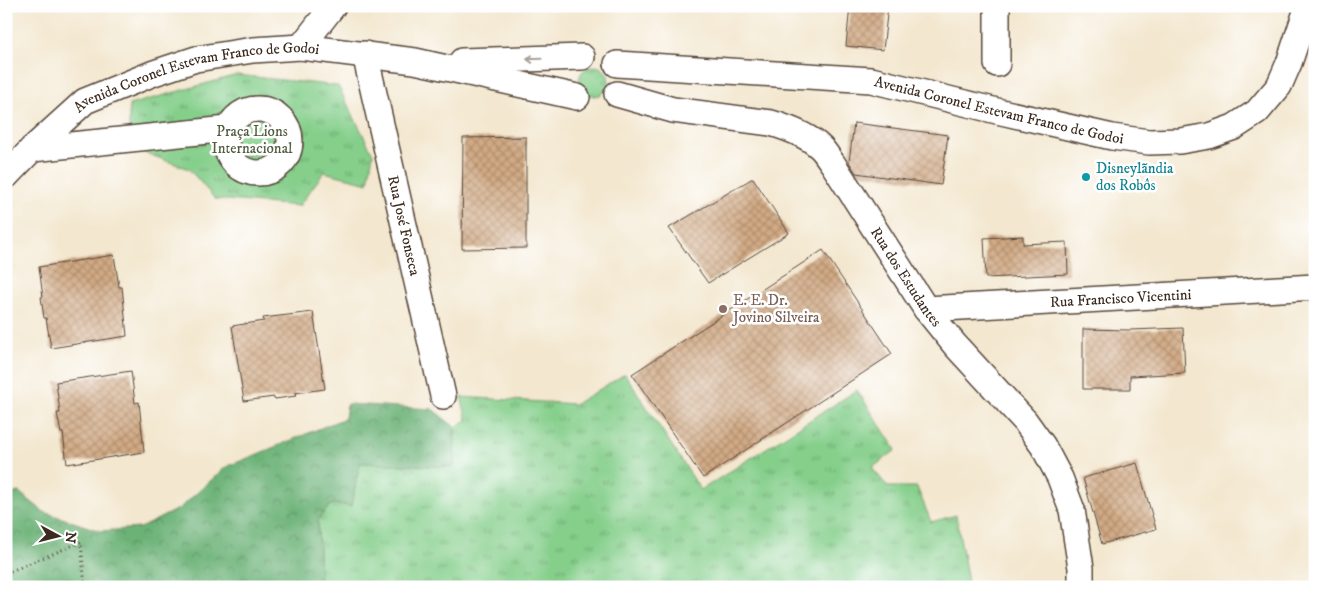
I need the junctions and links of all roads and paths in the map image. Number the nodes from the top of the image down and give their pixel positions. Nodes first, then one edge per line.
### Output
1 (333, 6) edge
2 (997, 6) edge
3 (1308, 6) edge
4 (301, 47) junction
5 (365, 54) junction
6 (582, 57) junction
7 (415, 61) junction
8 (616, 64) junction
9 (998, 64) dead end
10 (617, 94) junction
11 (577, 97) junction
12 (228, 129) dead end
13 (32, 149) junction
14 (6, 176) edge
15 (1315, 287) edge
16 (926, 310) junction
17 (443, 396) dead end
18 (6, 573) edge
19 (85, 587) edge
20 (1081, 587) edge

1 - 4 street
2 - 9 street
3 - 8 street, Avenida Coronel Estevam Franco de Godoi
4 - 5 street, Avenida Coronel Estevam Franco de Godoi
4 - 13 street, Avenida Coronel Estevam Franco de Godoi
5 - 7 street, Avenida Coronel Estevam Franco de Godoi
5 - 17 street, Rua José Fonseca
6 -> 7 street
6 - 8 street
6 - 11 street
7 - 11 street
8 - 10 street
10 - 11 street
10 - 16 street, Rua dos Estudantes
12 - 13 street
13 - 14 street, Avenida Coronel Estevam Franco de Godoi
15 - 16 street, Rua Francisco Vicentini
16 - 20 street, Rua dos Estudantes
18 - 19 path

